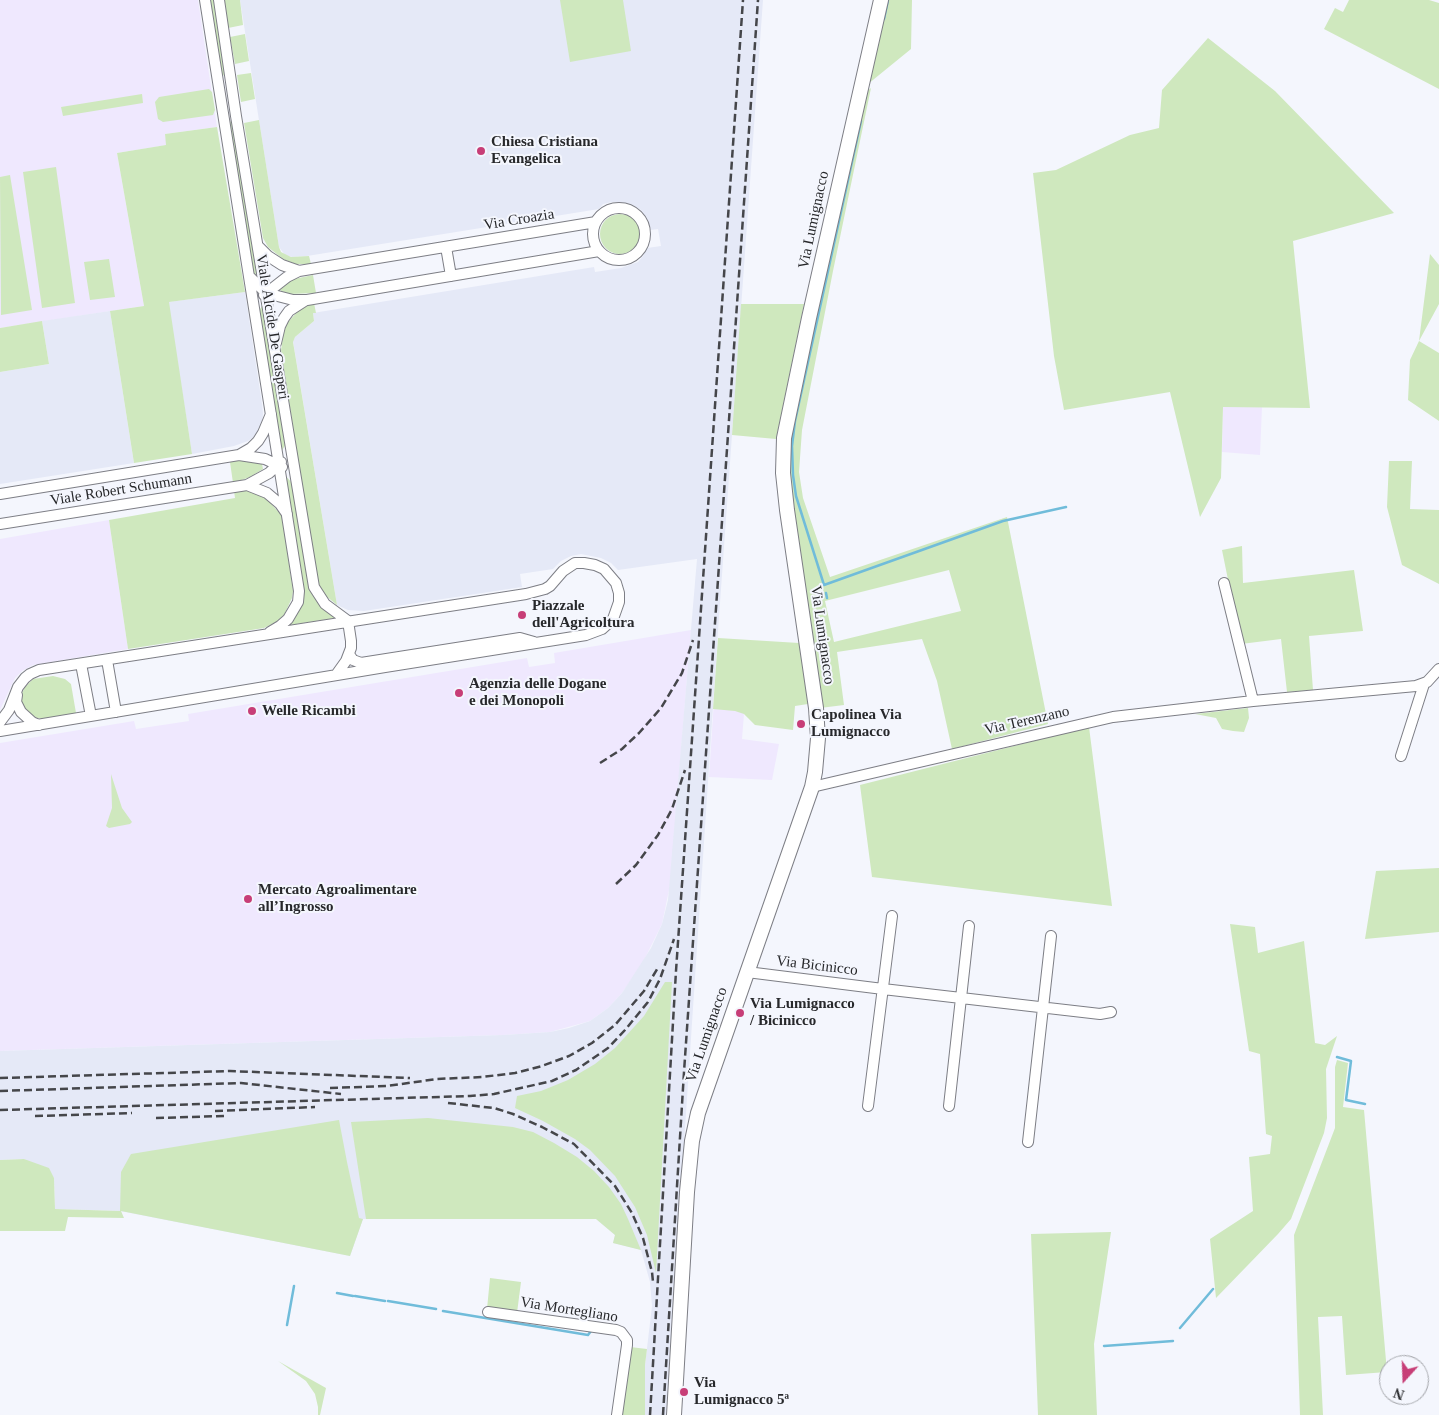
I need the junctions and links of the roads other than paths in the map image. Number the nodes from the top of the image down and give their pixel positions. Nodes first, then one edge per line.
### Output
1 (205, 0) edge
2 (219, 0) edge
3 (880, 0) edge
4 (596, 222) junction
5 (258, 245) junction
6 (446, 247) junction
7 (599, 251) junction
8 (299, 271) junction
9 (248, 276) junction
10 (451, 276) junction
11 (266, 293) junction
12 (307, 300) junction
13 (254, 309) junction
14 (275, 348) junction
15 (271, 413) junction
16 (290, 445) junction
17 (239, 455) junction
18 (279, 465) junction
19 (296, 480) junction
20 (247, 485) junction
21 (0, 494) edge
22 (288, 517) junction
23 (0, 524) edge
24 (1224, 583) dead end
25 (348, 621) junction
26 (255, 636) junction
27 (537, 642) junction
28 (349, 654) junction
29 (106, 660) junction
30 (81, 664) junction
31 (1439, 669) edge
32 (336, 675) junction
33 (1424, 684) junction
34 (18, 687) junction
35 (1253, 701) junction
36 (116, 712) junction
37 (91, 716) junction
38 (0, 722) edge
39 (39, 725) junction
40 (0, 731) edge
41 (1401, 756) dead end
42 (812, 787) junction
43 (892, 916) dead end
44 (969, 926) dead end
45 (1051, 936) dead end
46 (747, 972) junction
47 (883, 990) junction
48 (961, 998) junction
49 (1043, 1007) junction
50 (1111, 1012) dead end
51 (868, 1106) dead end
52 (949, 1106) dead end
53 (1028, 1142) dead end
54 (488, 1312) dead end
55 (617, 1415) edge
56 (674, 1415) edge

1 - 9 street, Viale Alcide De Gasperi
2 - 5 street, Viale Alcide De Gasperi
3 - 42 main road, Via Lumignacco
4 - 6 street, Via Croazia
4 - 7 street
4 - 7 street, Via Croazia
5 - 8 street
5 - 11 street, Viale Alcide De Gasperi
6 - 8 street, Via Croazia
6 - 10 street
7 - 10 street
8 - 11 street, Via Croazia
9 - 11 street
9 - 13 street, Viale Alcide De Gasperi
10 - 12 street
11 - 12 street
11 - 13 street, Via Croazia
11 - 14 street, Viale Alcide De Gasperi
12 - 14 street
13 - 15 street, Viale Alcide De Gasperi
14 - 16 street, Viale Alcide De Gasperi
15 - 17 street, Viale Robert Schumann
15 - 18 street, Viale Alcide De Gasperi
16 - 18 street, Viale Robert Schumann
16 - 19 street, Viale Alcide De Gasperi
17 - 18 street, Viale Robert Schumann
17 - 21 street, Viale Robert Schumann
18 - 19 street, Viale Robert Schumann
18 - 20 street, Viale Robert Schumann
18 - 22 street, Viale Alcide De Gasperi
19 - 25 street, Viale Alcide De Gasperi
20 - 22 street
20 - 23 street, Viale Robert Schumann
22 - 26 street, Viale Alcide De Gasperi
24 - 35 street
25 - 26 street
25 - 27 street
25 - 28 street
26 - 29 street
27 - 28 street
27 - 32 street
28 - 32 street
29 - 30 street
29 - 36 street
30 - 34 street
30 - 37 street
31 - 33 street
32 - 36 street
33 - 35 street, Via Terenzano
33 - 41 street
34 - 38 street
34 - 39 street
35 - 42 street, Via Terenzano
36 - 37 street
37 - 39 street
39 - 40 street
42 - 46 main road, Via Lumignacco
43 - 47 street
44 - 48 street
45 - 49 street
46 - 47 street, Via Bicinicco
46 - 56 main road, Via Lumignacco
47 - 48 street, Via Bicinicco
47 - 51 street
48 - 49 street, Via Bicinicco
48 - 52 street
49 - 50 street, Via Bicinicco
49 - 53 street
54 - 55 street, Via Mortegliano

